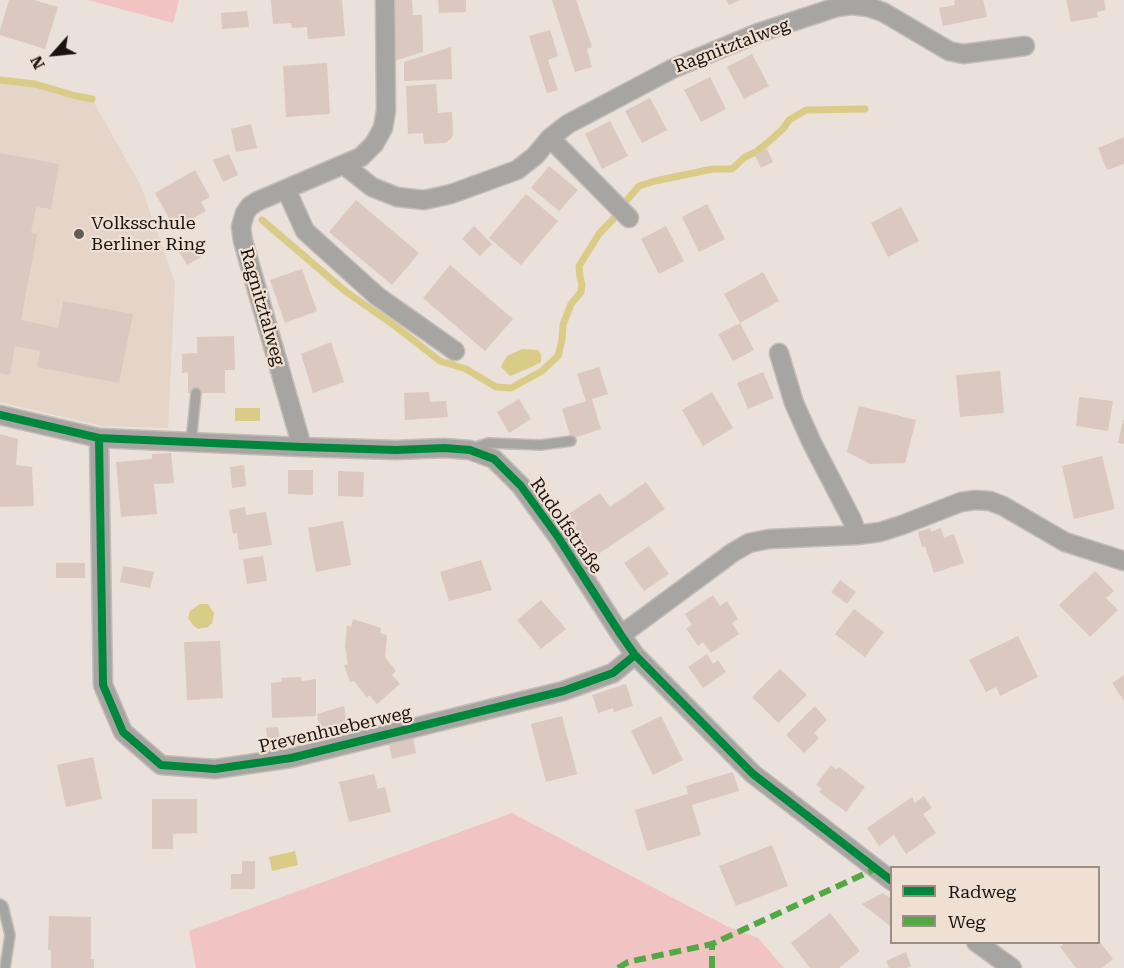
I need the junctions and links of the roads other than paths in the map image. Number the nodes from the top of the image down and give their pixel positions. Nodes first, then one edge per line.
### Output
1 (385, 0) edge
2 (1025, 46) dead end
3 (550, 138) junction
4 (344, 165) junction
5 (286, 189) junction
6 (628, 218) dead end
7 (455, 351) dead end
8 (779, 353) dead end
9 (196, 393) dead end
10 (0, 415) edge
11 (99, 438) junction
12 (572, 441) dead end
13 (191, 442) junction
14 (303, 447) junction
15 (468, 450) junction
16 (857, 535) junction
17 (1124, 561) edge
18 (621, 635) junction
19 (635, 655) junction
20 (890, 880) edge
21 (0, 904) edge
22 (979, 944) edge
23 (5, 968) edge
24 (1012, 968) edge

1 - 4 street, Ragnitztalweg
2 - 3 street, Ragnitztalweg
3 - 4 street, Ragnitztalweg
3 - 6 street
4 - 5 street, Ragnitztalweg
5 - 7 street
5 - 14 street, Ragnitztalweg
8 - 16 street
9 - 13 lane
10 - 11 street, Rudolfstraße
11 - 13 street, Rudolfstraße
11 - 19 street, Prevenhueberweg
12 - 15 lane
13 - 14 street, Rudolfstraße
14 - 15 street, Rudolfstraße
15 - 18 street, Rudolfstraße
16 - 17 street
16 - 18 street
18 - 19 street, Rudolfstraße
19 - 20 street, Rudolfstraße
21 - 23 lane
22 - 24 street

